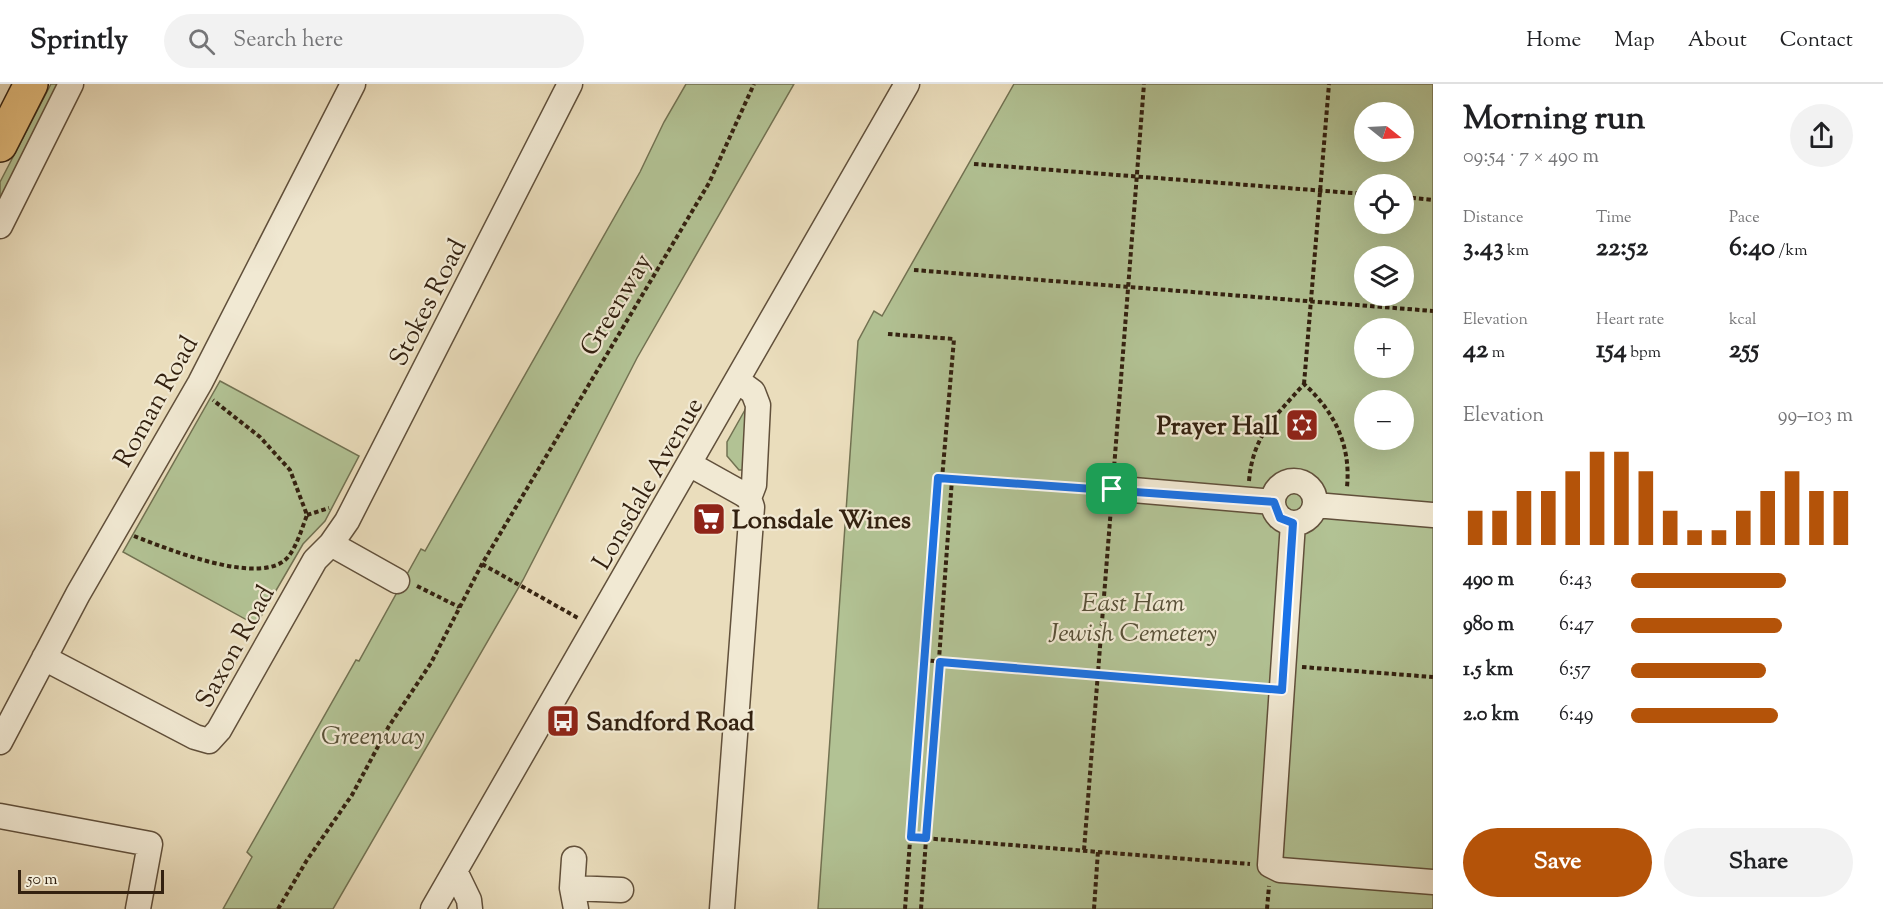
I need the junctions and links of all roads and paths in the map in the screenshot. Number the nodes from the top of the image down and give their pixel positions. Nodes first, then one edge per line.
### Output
1 (31, 84) edge
2 (71, 84) edge
3 (352, 84) edge
4 (570, 84) edge
5 (754, 84) edge
6 (908, 84) edge
7 (1144, 84) edge
8 (1329, 84) edge
9 (0, 145) edge
10 (974, 164) dead end
11 (1136, 176) junction
12 (1321, 191) junction
13 (1354, 194) edge
14 (1414, 198) edge
15 (1433, 200) edge
16 (0, 226) edge
17 (914, 270) dead end
18 (1127, 286) junction
19 (1312, 304) junction
20 (1433, 312) edge
21 (888, 334) dead end
22 (738, 381) junction
23 (1304, 384) junction
24 (214, 395) dead end
25 (691, 465) junction
26 (942, 479) junction
27 (952, 479) junction
28 (1122, 490) junction
29 (749, 498) junction
30 (335, 500) dead end
31 (1248, 500) junction
32 (1274, 502) junction
33 (1315, 505) junction
34 (1345, 508) junction
35 (307, 515) junction
36 (1433, 515) edge
37 (1293, 523) junction
38 (129, 533) dead end
39 (331, 544) junction
40 (482, 564) junction
41 (406, 583) joint
42 (459, 607) junction
43 (594, 628) junction
44 (44, 658) junction
45 (923, 660) junction
46 (940, 662) junction
47 (1284, 666) junction
48 (1099, 675) junction
49 (1433, 677) edge
50 (1282, 690) junction
51 (0, 742) edge
52 (0, 816) edge
53 (911, 837) junction
54 (926, 838) junction
55 (1084, 850) junction
56 (1098, 851) junction
57 (574, 859) dead end
58 (1270, 865) junction
59 (455, 871) junction
60 (1433, 882) edge
61 (621, 890) dead end
62 (574, 898) edge
63 (138, 909) edge
64 (278, 909) edge
65 (433, 909) edge
66 (470, 909) edge
67 (722, 909) edge
68 (906, 909) edge
69 (921, 909) edge
70 (1094, 909) edge

1 - 9 highway
2 - 16 street
3 - 44 street, Roman Road
4 - 39 street, Stokes Road
5 - 40 path, Greenway
6 - 22 street, Lonsdale Avenue
7 - 11 path
8 - 12 path
10 - 11 path
11 - 12 path
11 - 18 path
12 - 13 path
12 - 19 path
14 - 15 path
17 - 18 path
18 - 19 path
18 - 28 path
19 - 20 path
19 - 23 path
21 - 26 path
22 - 25 street, Lonsdale Avenue
22 - 29 street
23 - 31 path
23 - 34 path
24 - 35 path
25 - 29 street
25 - 43 street, Lonsdale Avenue
26 - 27 path
26 - 45 path
27 - 28 path
27 - 46 path
28 - 31 street
28 - 48 path
29 - 67 street
30 - 35 path
31 - 32 street
32 - 33 street
32 - 37 street
33 - 34 street
33 - 37 street
34 - 36 street
35 - 38 path
37 - 47 street
39 - 41 street
39 - 44 street, Saxon Road
40 - 42 path, Greenway
40 - 43 path
41 - 42 path
42 - 64 path, Greenway
43 - 59 street, Lonsdale Avenue
44 - 51 street, Roman Road
45 - 46 path
45 - 53 path
46 - 48 path
46 - 54 path
47 - 49 path
47 - 50 street
48 - 50 path
48 - 55 path
50 - 58 street
52 - 63 street
53 - 54 path
53 - 68 path
54 - 55 path
54 - 69 path
55 - 56 path
56 - 58 path
56 - 70 path
57 - 62 street
58 - 60 street
59 - 65 street, Lonsdale Avenue
59 - 66 street
61 - 62 street

